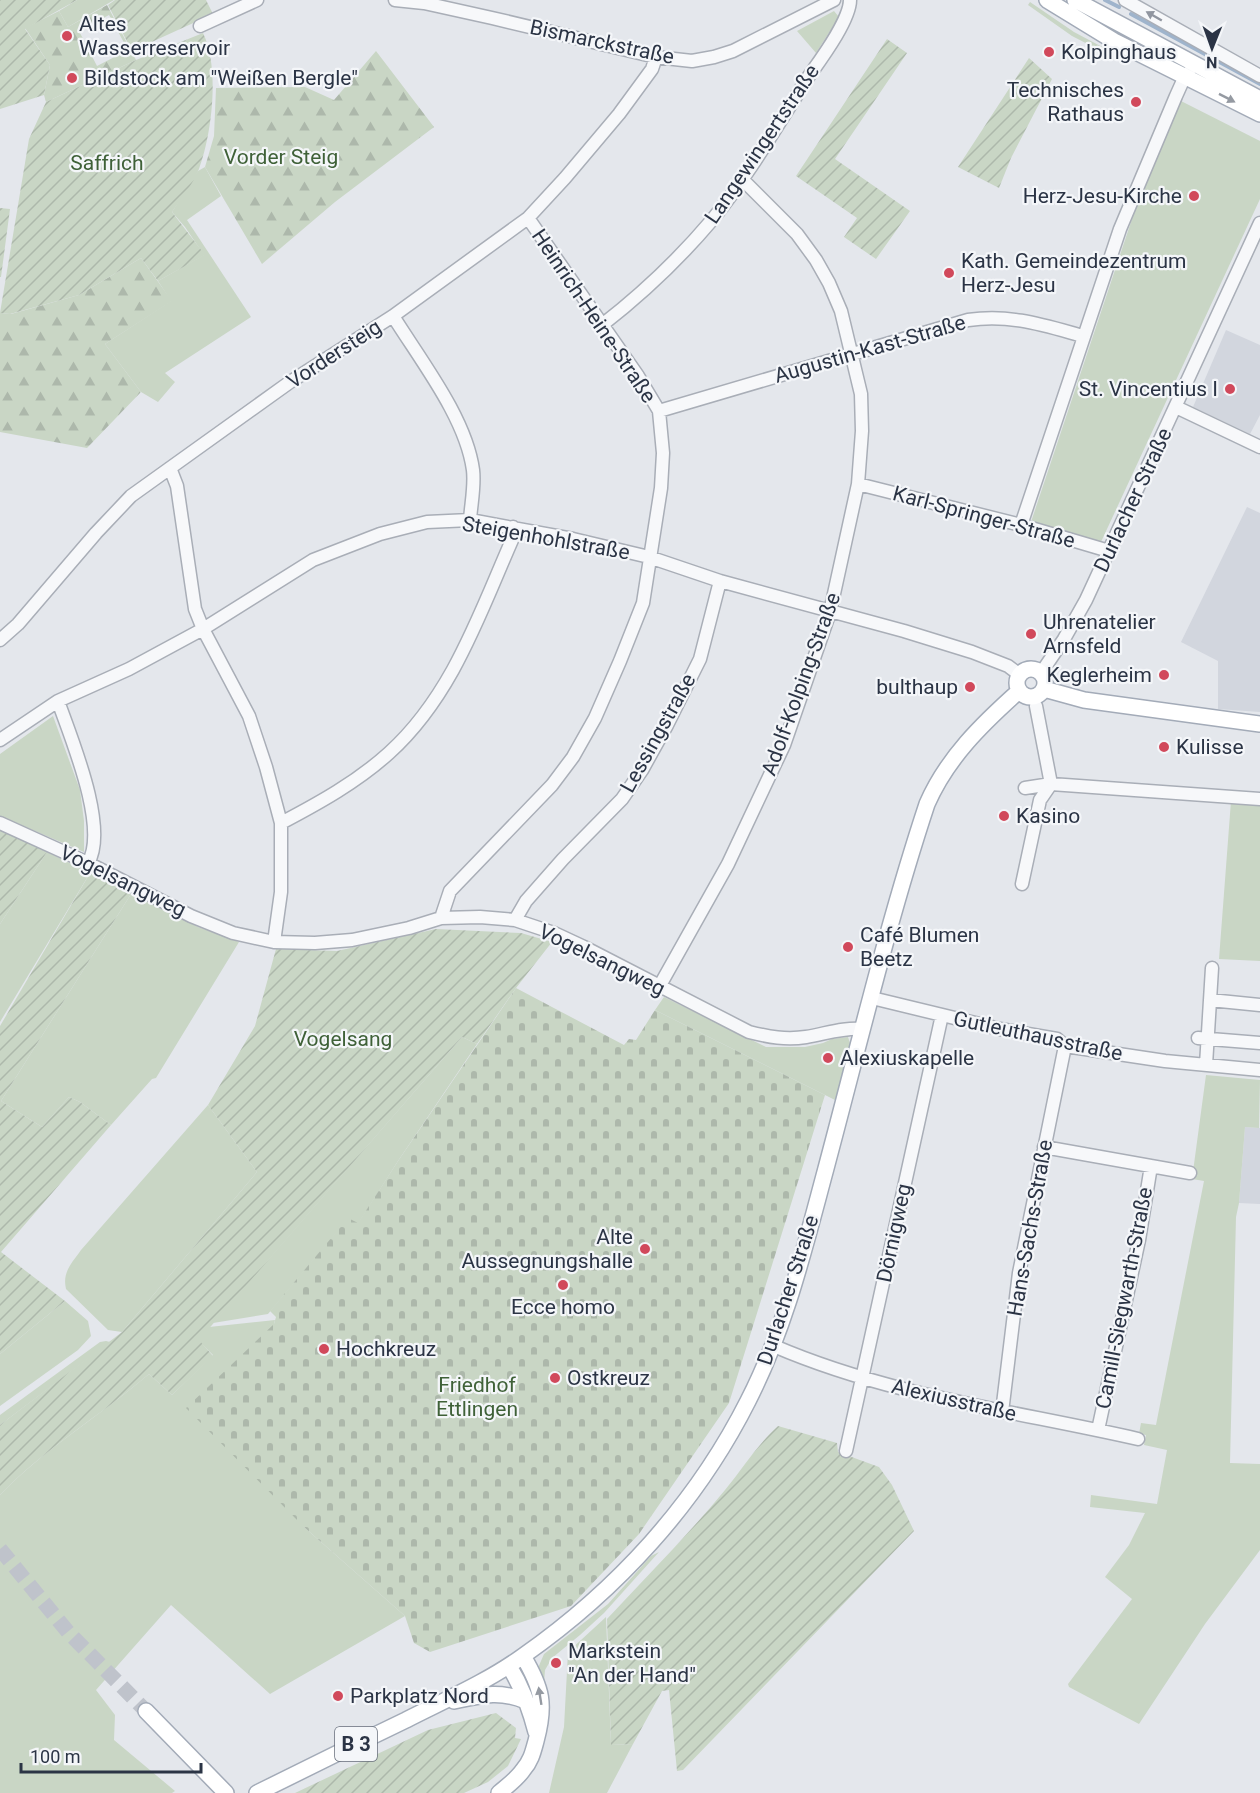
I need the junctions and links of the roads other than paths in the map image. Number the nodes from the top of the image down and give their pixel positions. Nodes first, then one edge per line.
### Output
1 (257, 0) edge
2 (395, 0) edge
3 (834, 0) edge
4 (850, 0) edge
5 (1047, 0) edge
6 (1075, 0) edge
7 (1131, 1) edge
8 (1120, 24) junction
9 (200, 26) dead end
10 (656, 57) junction
11 (1185, 76) junction
12 (1260, 76) edge
13 (1222, 79) junction
14 (1260, 99) edge
15 (1260, 114) edge
16 (742, 179) junction
17 (528, 218) junction
18 (1260, 223) edge
19 (393, 316) junction
20 (602, 325) junction
21 (1083, 336) junction
22 (852, 353) junction
23 (1176, 407) junction
24 (659, 411) junction
25 (1260, 447) edge
26 (170, 468) junction
27 (858, 484) junction
28 (470, 520) junction
29 (1021, 525) junction
30 (513, 527) junction
31 (1109, 551) junction
32 (649, 556) junction
33 (720, 581) junction
34 (830, 612) junction
35 (203, 629) junction
36 (0, 640) edge
37 (1041, 673) junction
38 (1020, 675) junction
39 (1044, 689) junction
40 (1019, 691) junction
41 (58, 701) junction
42 (1036, 706) dead end
43 (1260, 724) edge
44 (0, 740) edge
45 (1051, 784) junction
46 (1025, 788) dead end
47 (1260, 799) edge
48 (0, 823) edge
49 (281, 823) junction
50 (88, 863) junction
51 (1022, 884) dead end
52 (441, 918) junction
53 (515, 920) junction
54 (274, 942) junction
55 (1212, 968) dead end
56 (659, 987) junction
57 (872, 998) junction
58 (1210, 1000) junction
59 (1260, 1005) edge
60 (942, 1015) junction
61 (863, 1029) junction
62 (1203, 1039) junction
63 (1260, 1043) edge
64 (1065, 1046) junction
65 (1206, 1065) junction
66 (1260, 1070) edge
67 (1044, 1147) junction
68 (1151, 1166) junction
69 (1190, 1173) dead end
70 (774, 1346) junction
71 (863, 1378) junction
72 (1002, 1412) junction
73 (1098, 1430) junction
74 (1138, 1439) dead end
75 (846, 1451) dead end
76 (523, 1656) junction
77 (510, 1666) junction
78 (526, 1701) junction
79 (436, 1705) junction
80 (146, 1711) tunnel mouth
81 (537, 1738) junction
82 (226, 1793) edge
83 (257, 1793) edge
84 (500, 1793) edge

1 - 9 street
2 - 10 street, Bismarckstraße
3 - 10 street, Bismarckstraße
4 - 16 street, Langewingertstraße
5 - 11 main road
6 - 8 main road
7 - 8 street
12 -> 7 street
8 - 13 main road
10 - 17 street, Vordersteig
11 - 13 street
11 -> 15 main road
11 - 21 street
13 - 14 main road
16 - 20 street, Langewingertstraße
16 - 22 street, Adolf-Kolping-Straße
17 - 19 street, Vordersteig
17 - 20 street, Heinrich-Heine-Straße
18 - 23 street, Durlacher Straße
19 - 26 street, Vordersteig
19 - 28 street
20 - 24 street, Heinrich-Heine-Straße
21 - 22 street, Augustin-Kast-Straße
21 - 29 street
22 - 24 street, Augustin-Kast-Straße
22 - 27 street, Adolf-Kolping-Straße
23 - 25 street
23 - 31 street, Durlacher Straße
24 - 32 street, Heinrich-Heine-Straße
26 - 35 street
26 - 36 street, Vordersteig
27 - 29 street, Karl-Springer-Straße
27 - 34 street, Adolf-Kolping-Straße
28 - 30 street, Steigenhohlstraße
28 - 35 street, Steigenhohlstraße
29 - 31 street, Karl-Springer-Straße
30 - 32 street, Steigenhohlstraße
30 - 49 street
31 - 37 street, Durlacher Straße
32 - 33 street, Steigenhohlstraße
32 - 52 street, Heinrich-Heine-Straße
33 - 34 street, Steigenhohlstraße
33 - 53 street, Lessingstraße
34 - 38 street, Steigenhohlstraße
34 - 56 street, Adolf-Kolping-Straße
35 - 41 street, Steigenhohlstraße
35 - 49 street
37 - 38 main road
37 - 39 main road
38 - 40 main road
39 - 40 main road
39 - 43 main road
40 - 57 main road, Durlacher Straße
41 - 44 street, Steigenhohlstraße
41 - 50 street
42 - 45 street
45 - 46 street
45 - 47 street
45 - 51 street
48 - 50 street, Vogelsangweg
49 - 54 street
50 - 54 street, Vogelsangweg
52 - 53 street, Vogelsangweg
52 - 54 street, Vogelsangweg
53 - 56 street, Vogelsangweg
55 - 58 street
56 - 61 street, Vogelsangweg
57 - 60 street, Gutleuthausstraße
57 - 61 main road, Durlacher Straße
58 - 59 street
58 - 62 street
60 - 64 street, Gutleuthausstraße
60 - 71 street, Dörnigweg
61 - 70 main road, Durlacher Straße
62 - 63 street
62 - 65 street
64 - 65 street, Gutleuthausstraße
64 - 67 street, Hans-Sachs-Straße
65 - 66 street, Gutleuthausstraße
67 - 68 street, Camill-Siegwarth-Straße
67 - 72 street, Hans-Sachs-Straße
68 - 69 street, Camill-Siegwarth-Straße
68 - 73 street, Camill-Siegwarth-Straße
70 - 71 street, Alexiusstraße
70 - 76 main road, Durlacher Straße
71 - 72 street, Alexiusstraße
71 - 75 street, Dörnigweg
72 - 73 street, Alexiusstraße
73 - 74 street, Alexiusstraße
76 - 77 main road, Durlacher Straße / B 3
81 -> 76 main road
77 - 78 main road
77 - 79 main road, Durlacher Straße / B 3
78 - 79 main road
78 - 81 main road
79 - 83 main road, Durlacher Straße / B 3
80 - 82 main road
81 - 84 main road

